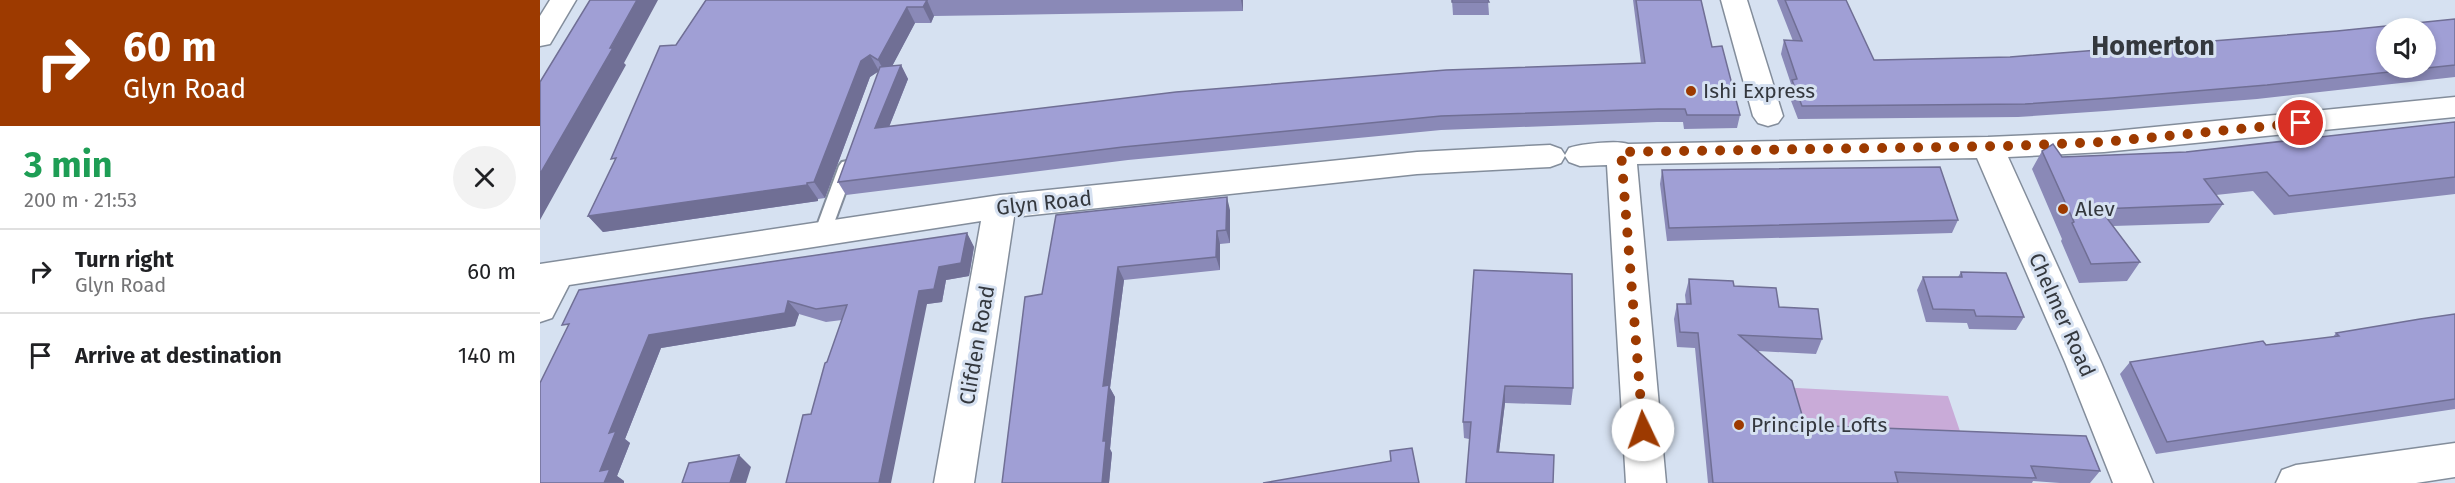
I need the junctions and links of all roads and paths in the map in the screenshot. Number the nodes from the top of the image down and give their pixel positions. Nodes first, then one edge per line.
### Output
1 (563, 0) edge
2 (1734, 0) edge
3 (540, 38) edge
4 (2455, 106) edge
5 (1768, 116) dead end
6 (1988, 147) junction
7 (1621, 152) junction
8 (851, 156) edge
9 (1000, 207) junction
10 (822, 234) junction
11 (549, 275) edge
12 (540, 308) edge
13 (2455, 460) edge
14 (954, 483) edge
15 (1646, 483) edge
16 (2133, 483) edge
17 (2296, 483) edge

1 - 3 street
2 - 5 street
4 - 6 street, Glyn Road
6 - 7 street, Glyn Road
6 - 16 street, Chelmer Road
7 - 9 street, Glyn Road
7 - 15 street
8 - 10 lane
9 - 10 street, Glyn Road
9 - 14 street, Clifden Road
10 - 11 street, Glyn Road
11 - 12 street
13 - 17 street

